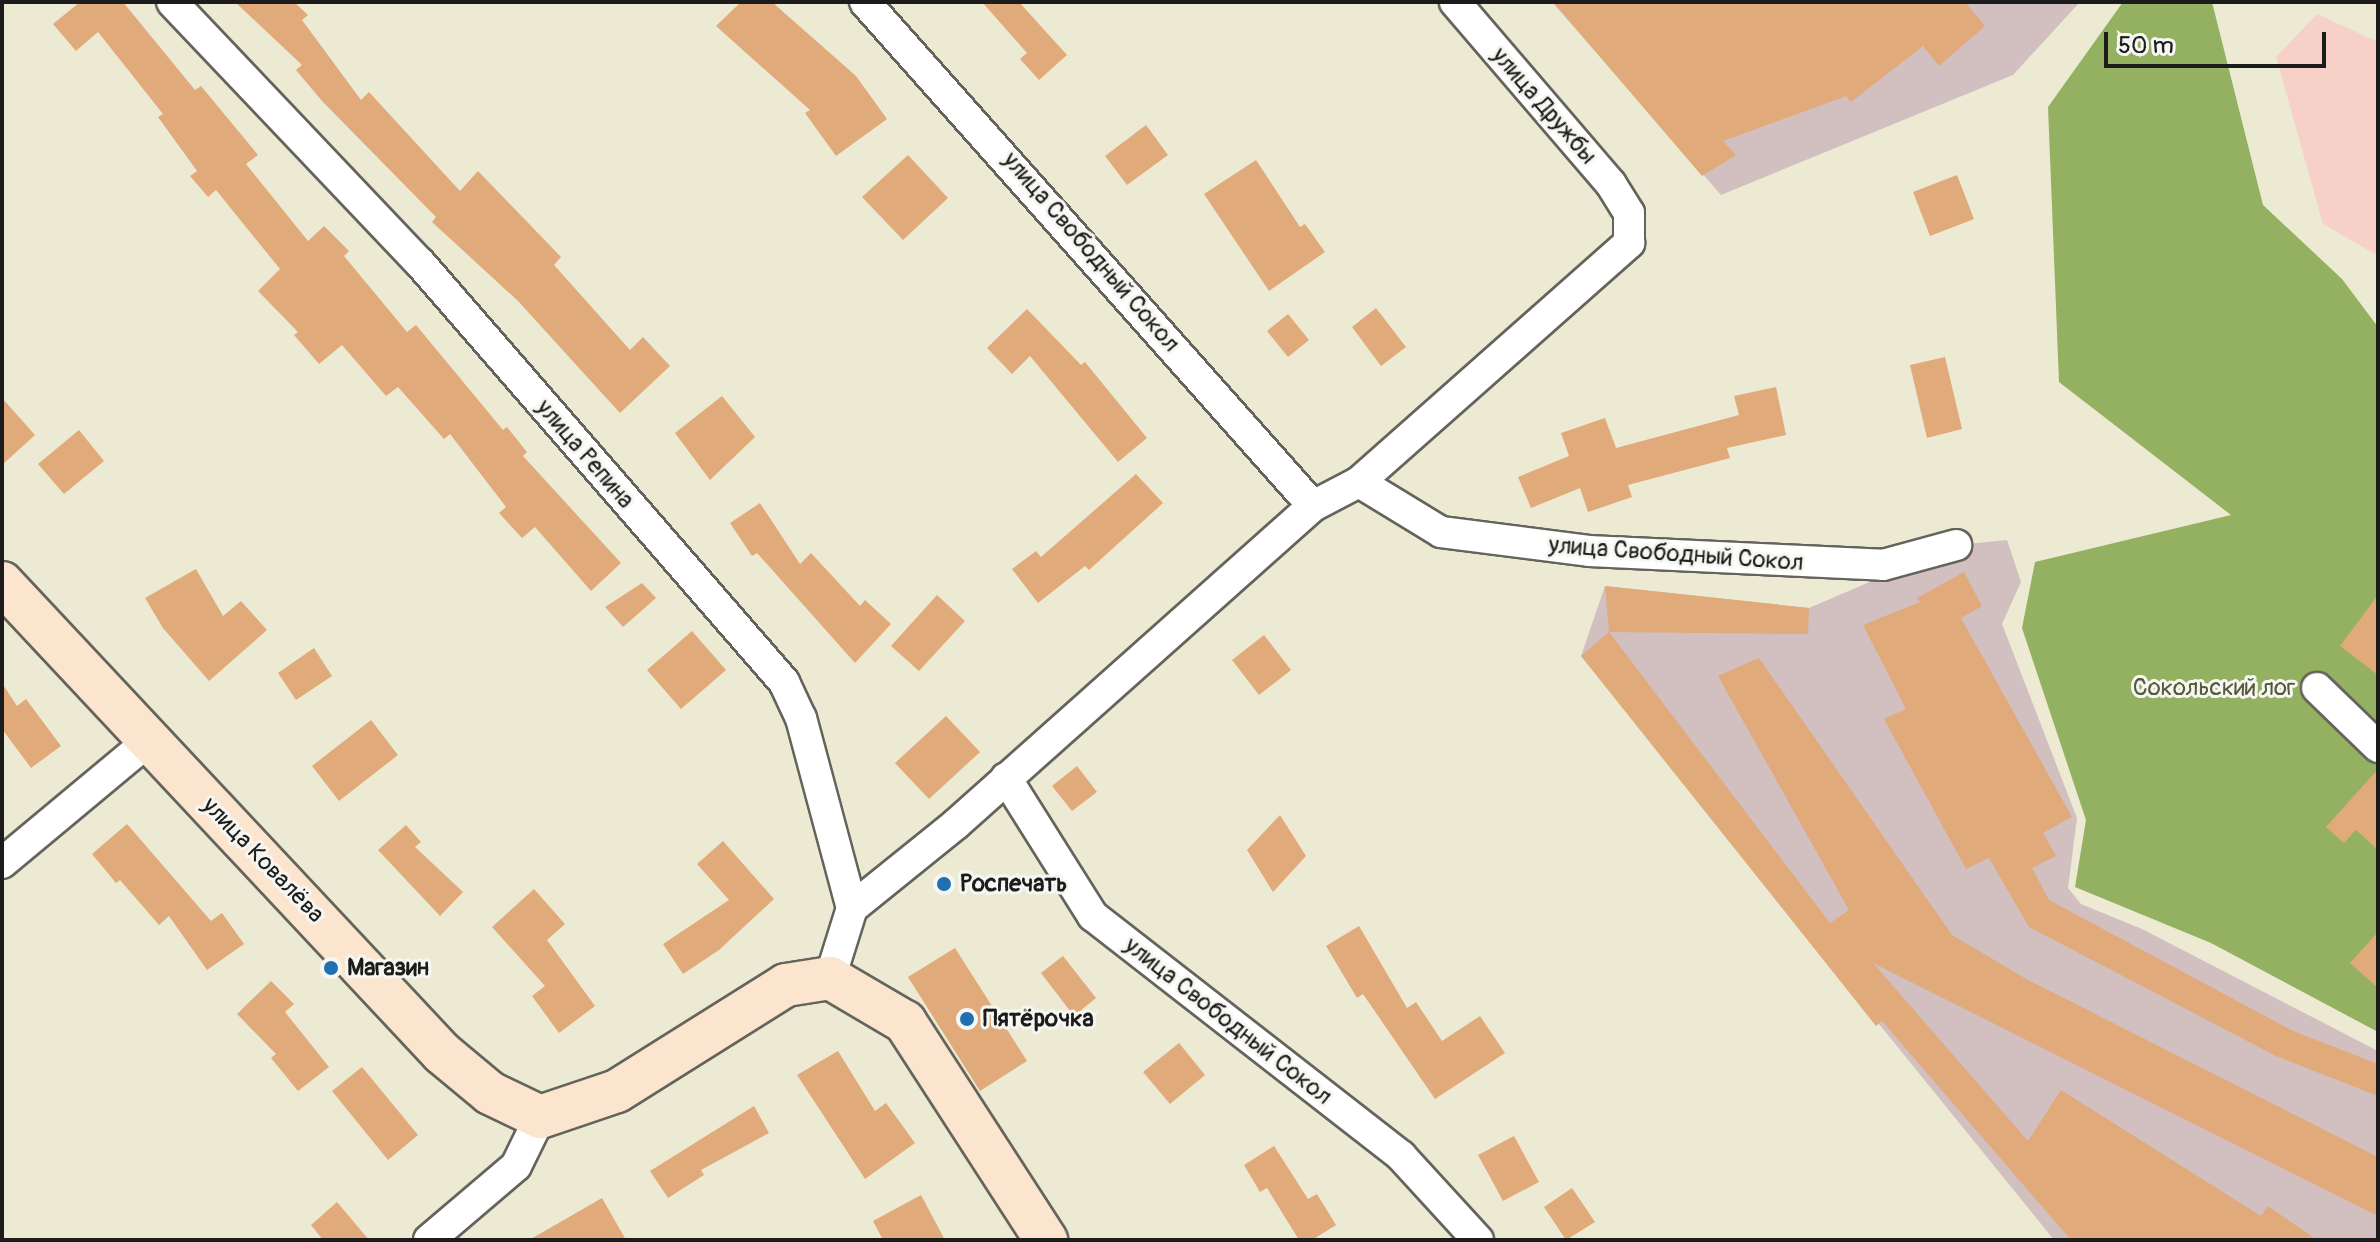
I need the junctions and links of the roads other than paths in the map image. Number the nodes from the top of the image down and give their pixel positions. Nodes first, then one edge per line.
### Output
1 (172, 2) edge
2 (865, 2) edge
3 (1455, 2) edge
4 (1359, 482) junction
5 (1313, 506) junction
6 (1956, 545) dead end
7 (2, 583) edge
8 (2317, 688) dead end
9 (147, 742) junction
10 (2378, 747) edge
11 (1006, 778) junction
12 (2, 863) edge
13 (852, 908) junction
14 (830, 978) junction
15 (540, 1117) junction
16 (1044, 1239) edge
17 (429, 1240) edge
18 (1478, 1240) edge

1 - 13 street, улица Репина
2 - 5 street, улица Свободный Сокол
3 - 4 street, улица Дружбы
4 - 5 street
4 - 6 street, улица Свободный Сокол
5 - 11 street
7 - 9 street, улица Ковалёва
8 - 10 street
9 - 12 street
9 - 15 street, улица Ковалёва
11 - 13 street
11 - 18 street, улица Свободный Сокол
13 - 14 street
14 - 15 street
14 - 16 street
15 - 17 street

